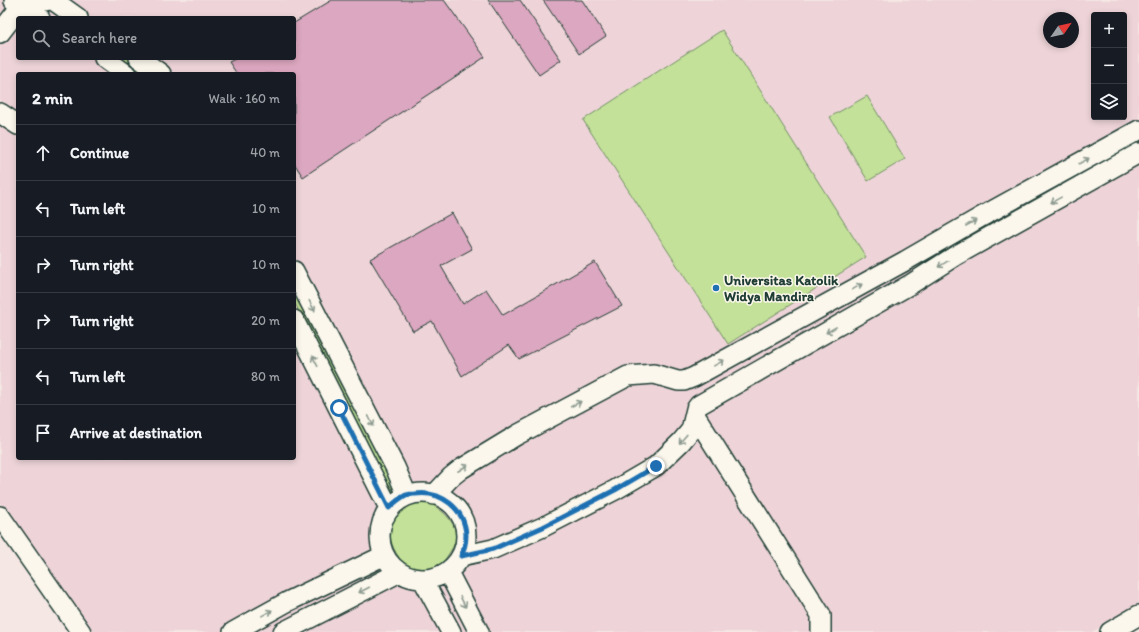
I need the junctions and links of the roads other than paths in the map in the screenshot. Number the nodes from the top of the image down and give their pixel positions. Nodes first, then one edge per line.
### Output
1 (50, 0) edge
2 (53, 0) edge
3 (16, 3) edge
4 (37, 16) edge
5 (75, 16) edge
6 (0, 33) edge
7 (107, 60) edge
8 (142, 60) edge
9 (123, 72) edge
10 (158, 72) edge
11 (0, 113) edge
12 (16, 124) edge
13 (1139, 130) edge
14 (1139, 153) edge
15 (296, 275) edge
16 (296, 324) edge
17 (345, 369) junction
18 (325, 380) junction
19 (695, 415) junction
20 (407, 495) junction
21 (434, 495) junction
22 (389, 508) junction
23 (0, 516) edge
24 (384, 556) junction
25 (461, 556) junction
26 (448, 572) junction
27 (398, 573) junction
28 (423, 580) junction
29 (287, 602) junction
30 (1139, 615) edge
31 (291, 628) edge
32 (81, 632) edge
33 (233, 632) edge
34 (451, 632) edge
35 (479, 632) edge
36 (821, 632) edge
37 (1110, 632) edge

1 - 3 street
2 - 5 street
3 - 4 street
3 - 6 street
7 - 9 street
8 - 10 street
11 - 12 street
21 -> 13 street
14 -> 19 street
15 -> 17 street
18 -> 16 street
17 - 18 street
17 -> 20 street
18 - 22 street
19 -> 25 street
19 - 36 street
20 - 21 street
20 - 22 street
21 - 25 street
22 - 24 street
23 - 32 street
24 - 27 street
24 - 29 street
25 - 26 street
26 - 28 street
26 -> 35 street
27 - 28 street
27 -> 31 street
28 - 34 street
29 - 31 street
33 -> 29 street
30 - 37 street

